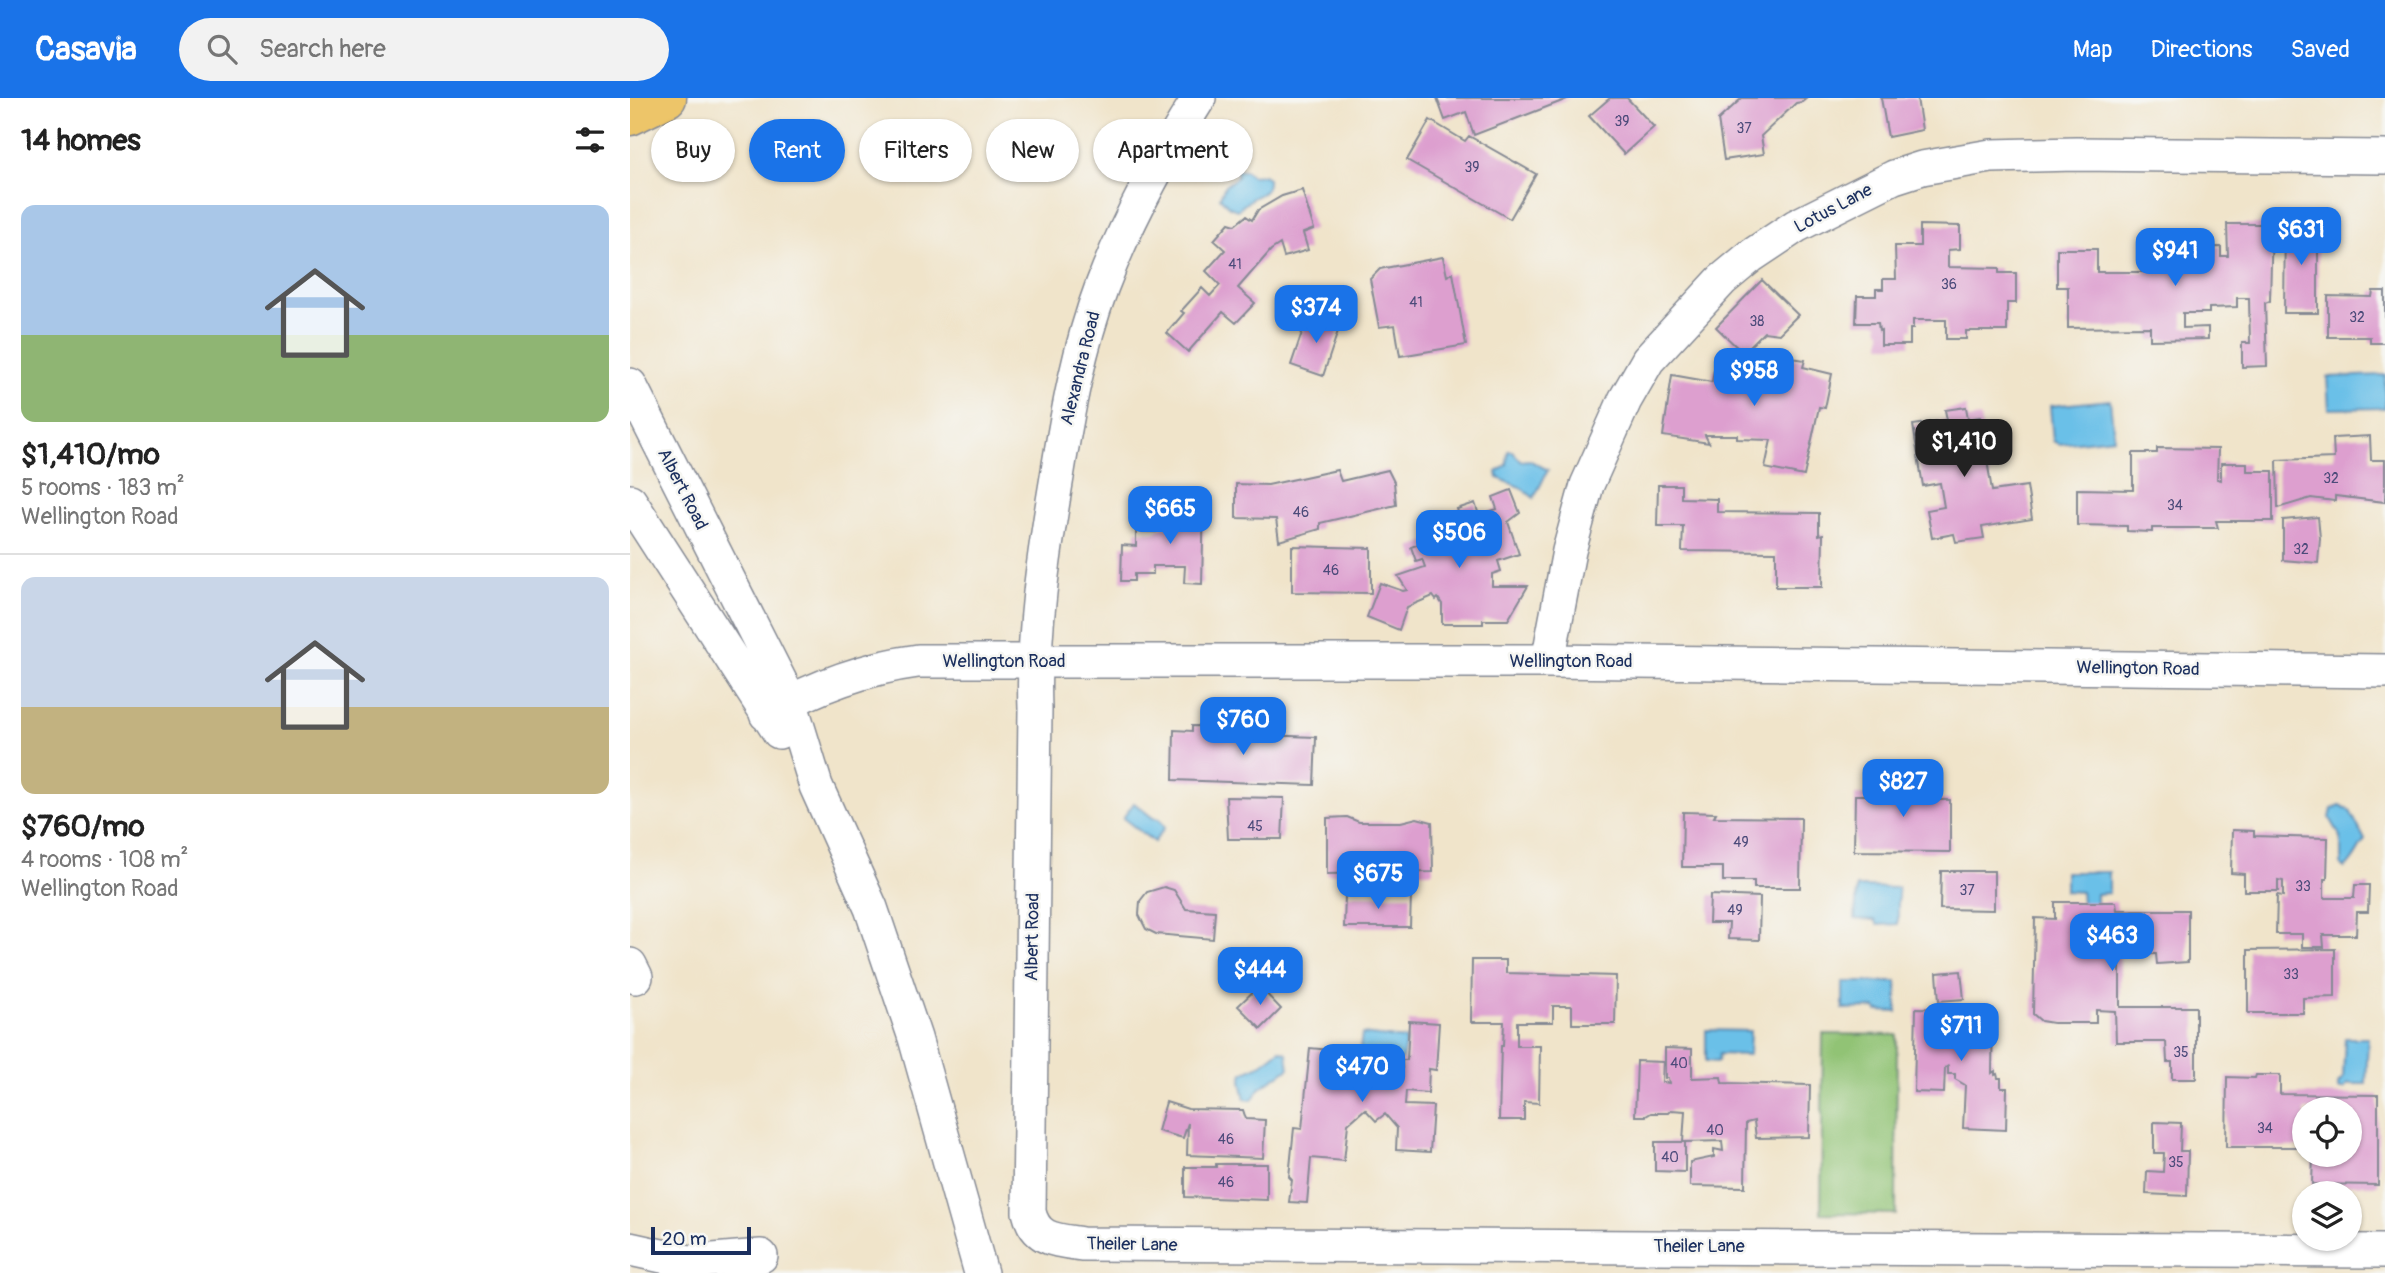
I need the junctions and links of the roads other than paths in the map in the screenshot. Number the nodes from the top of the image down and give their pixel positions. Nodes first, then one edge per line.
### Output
1 (667, 98) edge
2 (1199, 98) edge
3 (630, 116) edge
4 (2385, 157) edge
5 (630, 386) edge
6 (630, 501) edge
7 (1548, 661) junction
8 (1033, 662) junction
9 (2385, 670) edge
10 (778, 707) junction
11 (1028, 1212) joint
12 (630, 1249) edge
13 (2385, 1251) edge
14 (761, 1256) dead end
15 (981, 1273) edge

1 - 3 main road
2 - 8 street, Alexandra Road
4 - 7 street, Lotus Lane
5 - 10 street, Albert Road
6 - 10 street, Albert Road
7 - 8 street, Wellington Road
7 - 9 street, Wellington Road
8 - 10 street, Wellington Road
8 - 11 street, Albert Road
10 - 15 street, Albert Road
11 - 13 street, Theiler Lane
12 - 14 street

